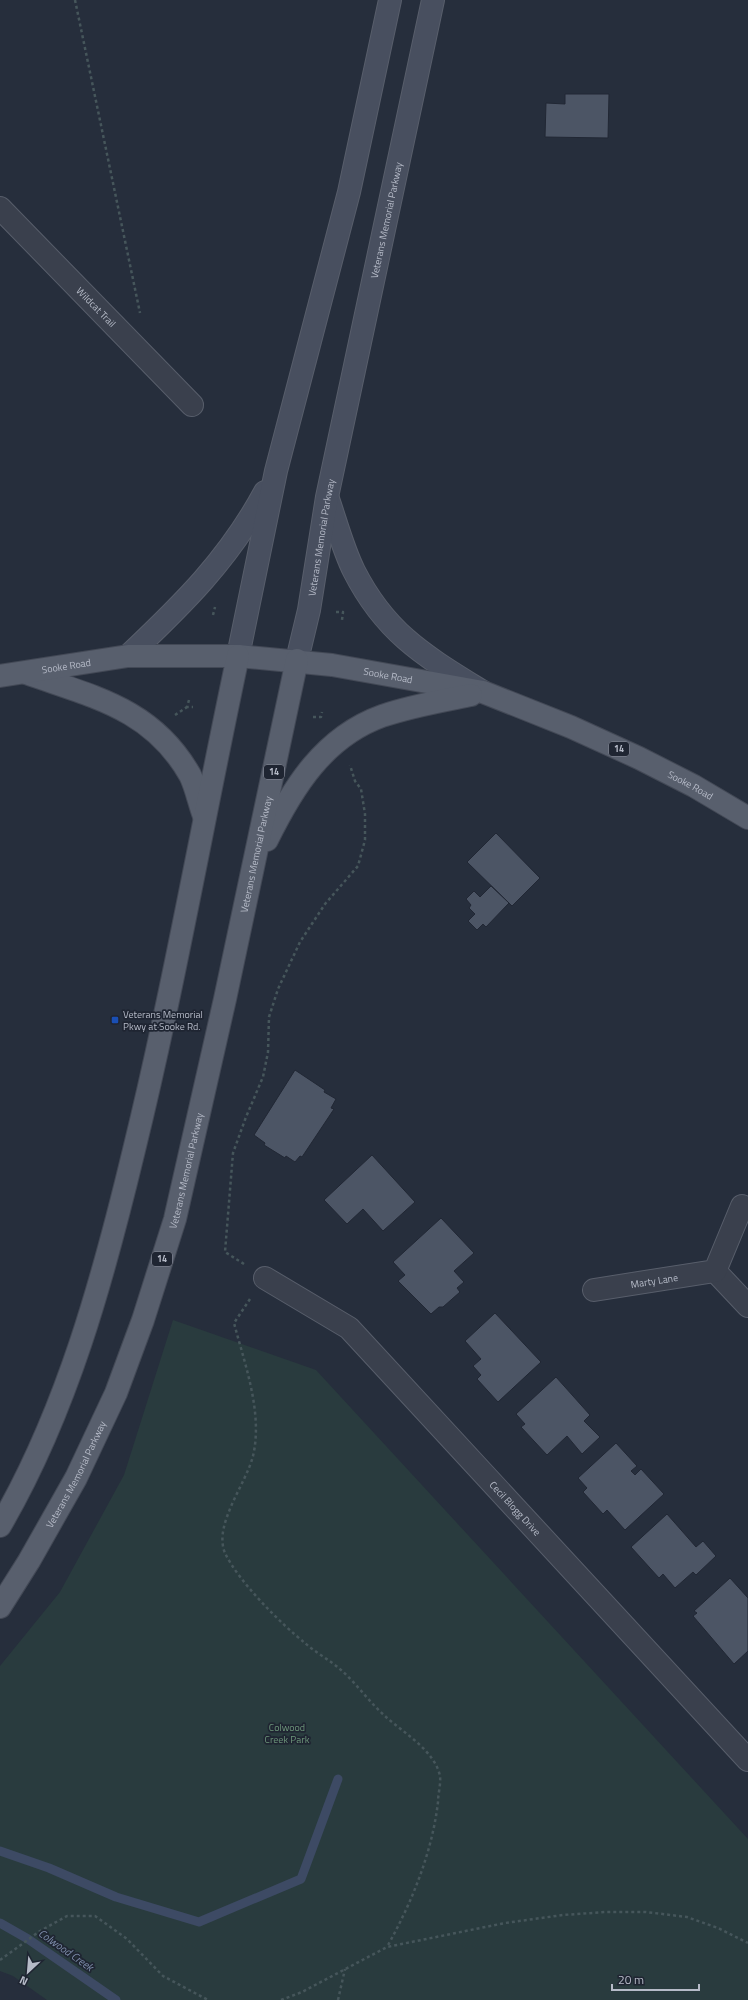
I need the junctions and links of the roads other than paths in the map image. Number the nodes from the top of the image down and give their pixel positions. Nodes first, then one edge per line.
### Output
1 (390, 0) edge
2 (433, 0) edge
3 (0, 208) edge
4 (192, 405) dead end
5 (276, 471) junction
6 (327, 496) junction
7 (128, 656) junction
8 (238, 656) junction
9 (297, 660) junction
10 (25, 672) junction
11 (0, 676) edge
12 (483, 692) junction
13 (204, 817) junction
14 (748, 818) edge
15 (250, 884) junction
16 (742, 1206) dead end
17 (715, 1271) junction
18 (265, 1278) road end
19 (594, 1290) dead end
20 (748, 1306) edge
21 (0, 1526) edge
22 (0, 1607) edge
23 (748, 1760) edge

1 - 5 main road
2 - 6 main road, Veterans Memorial Parkway
3 - 4 street, Wildcat Trail
5 - 7 main road
5 - 8 main road
6 - 9 main road, Veterans Memorial Parkway
6 - 12 main road
7 - 8 main road, Sooke Road
7 - 10 main road, Sooke Road
8 - 9 main road, Sooke Road
8 - 13 main road
9 - 12 main road, Sooke Road / 14
9 - 15 main road, Veterans Memorial Parkway / 14
10 - 11 main road, Sooke Road
10 - 13 main road
12 - 14 main road, Sooke Road / 14
12 - 15 main road
13 - 21 main road
15 - 22 main road, Veterans Memorial Parkway / 14
16 - 17 street
17 - 19 street, Marty Lane
17 - 20 street
18 - 23 street, Cecil Blogg Drive

